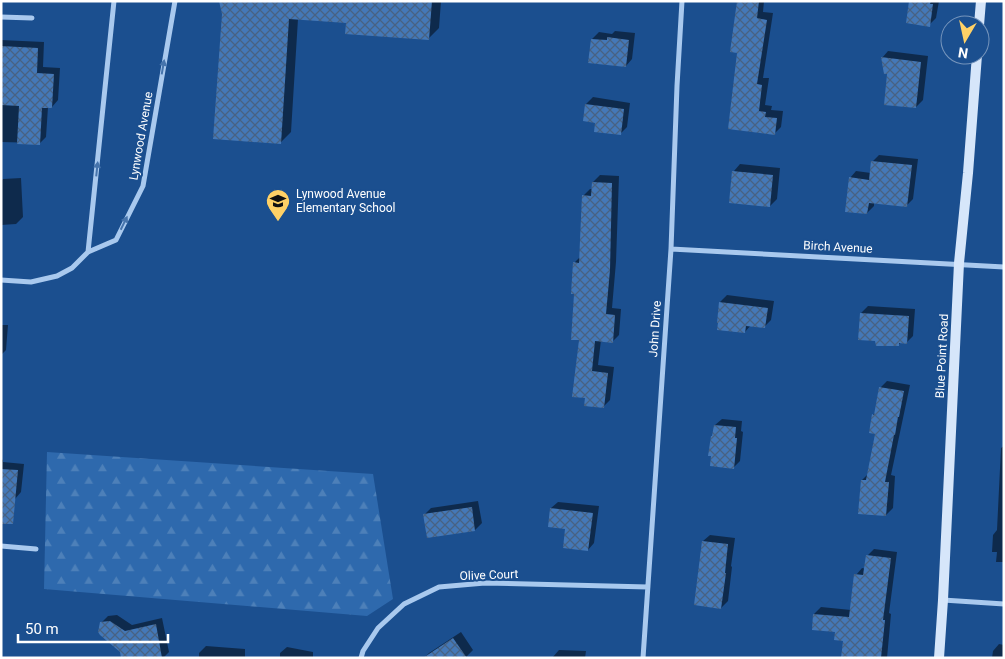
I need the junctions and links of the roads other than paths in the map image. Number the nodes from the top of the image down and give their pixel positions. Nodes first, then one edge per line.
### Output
1 (114, 1) edge
2 (175, 1) edge
3 (682, 1) edge
4 (981, 1) edge
5 (980, 15) edge
6 (1, 16) edge
7 (32, 18) dead end
8 (976, 65) edge
9 (670, 249) junction
10 (88, 252) junction
11 (959, 264) junction
12 (1004, 267) edge
13 (1, 280) edge
14 (1, 546) edge
15 (36, 549) dead end
16 (648, 587) junction
17 (943, 600) junction
18 (1004, 604) edge
19 (361, 658) edge
20 (643, 658) edge
21 (939, 658) edge

10 -> 1 street
10 -> 2 street, Lynwood Avenue
3 - 9 street, John Drive
4 - 5 street
6 - 7 street
8 - 11 street, Blue Point Road
9 - 11 street, Birch Avenue
9 - 16 street, John Drive
10 - 13 street, Lynwood Avenue
11 - 12 street, Birch Avenue
11 - 17 street, Blue Point Road
14 - 15 street
16 - 19 street, Olive Court
16 - 20 street, John Drive
17 - 18 street
17 - 21 street, Blue Point Road

